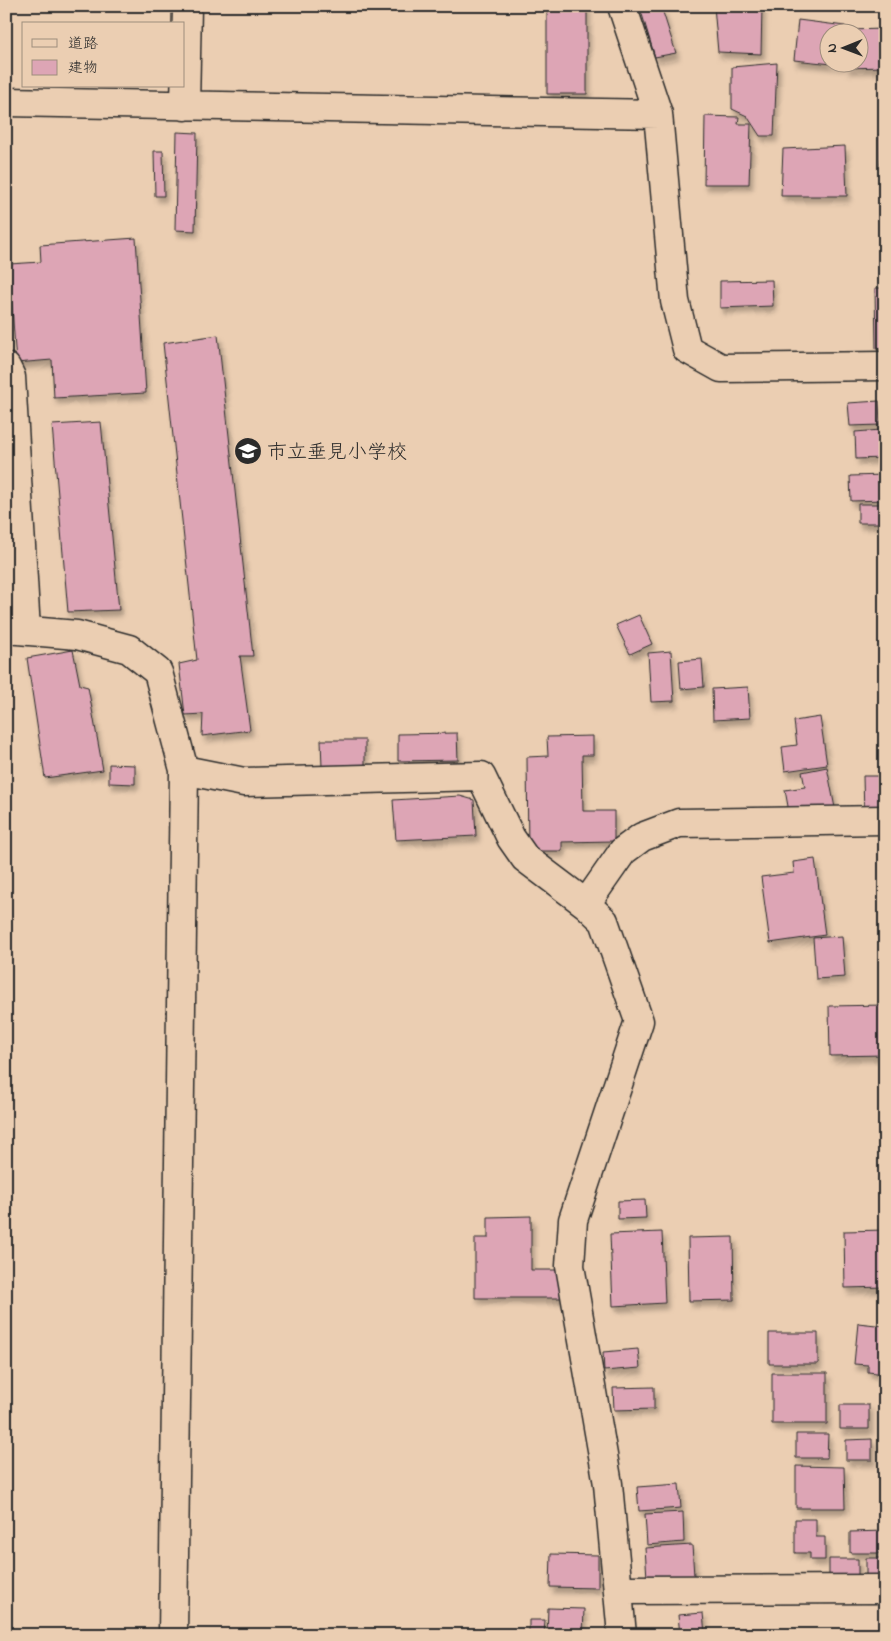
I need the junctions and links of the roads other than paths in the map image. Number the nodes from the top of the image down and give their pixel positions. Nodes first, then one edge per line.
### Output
1 (186, 6) edge
2 (622, 6) edge
3 (6, 102) edge
4 (185, 106) junction
5 (658, 114) junction
6 (885, 366) edge
7 (8, 374) edge
8 (16, 630) edge
9 (184, 770) junction
10 (885, 820) edge
11 (586, 904) junction
12 (885, 1589) edge
13 (619, 1590) junction
14 (173, 1635) edge
15 (622, 1635) edge

1 - 4 street
2 - 5 street
3 - 4 street
4 - 5 street
5 - 6 street
7 - 8 street
8 - 9 street
9 - 11 street
9 - 14 street
10 - 11 street
11 - 13 street
12 - 13 street
13 - 15 street

